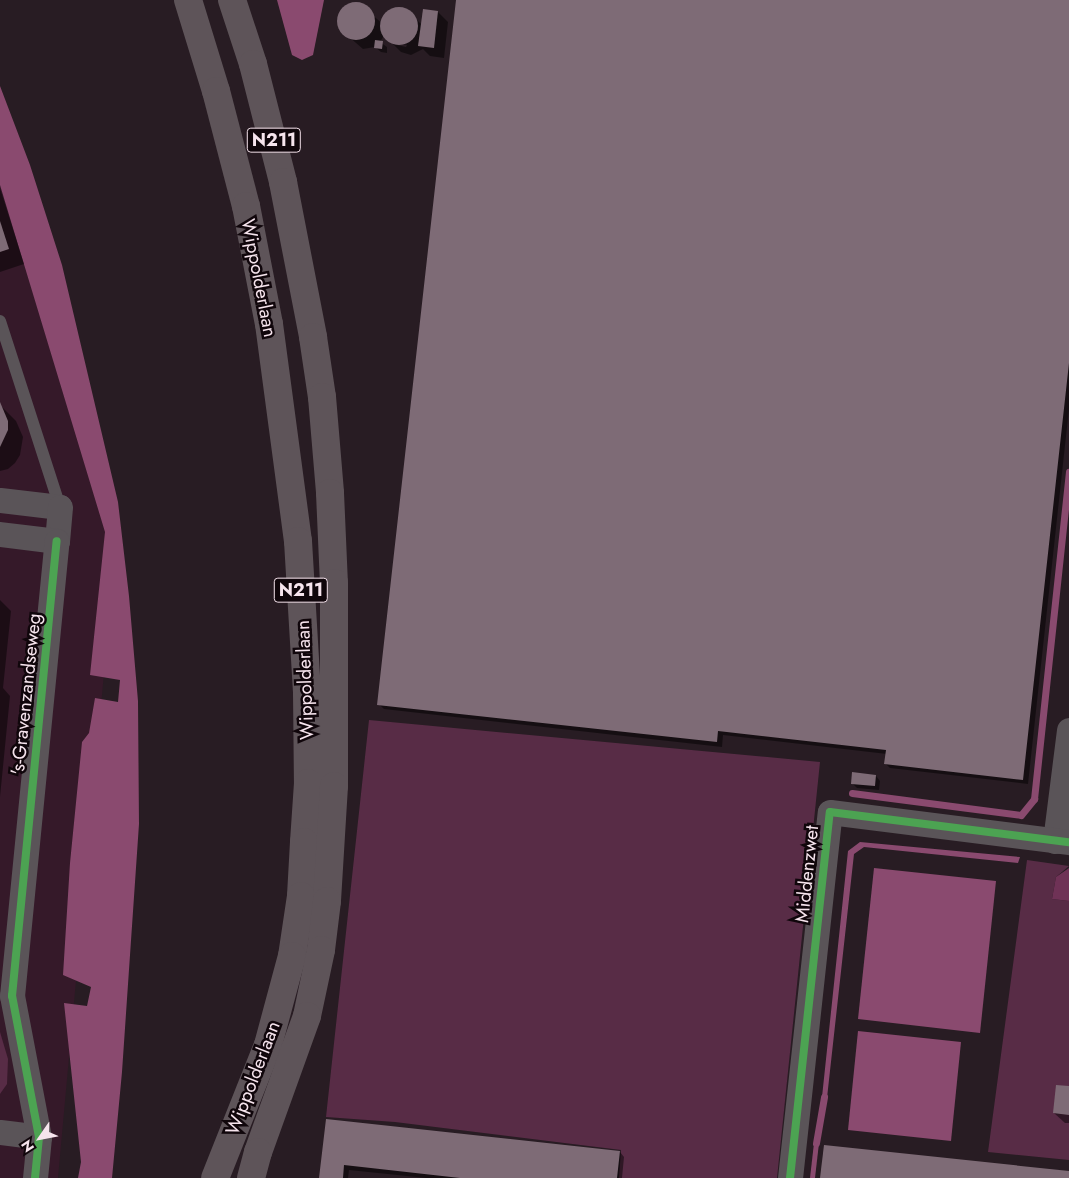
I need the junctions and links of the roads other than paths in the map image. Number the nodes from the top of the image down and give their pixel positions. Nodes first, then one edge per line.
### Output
1 (188, 0) edge
2 (232, 0) edge
3 (0, 322) edge
4 (0, 500) edge
5 (60, 507) junction
6 (0, 534) edge
7 (57, 541) junction
8 (1069, 730) edge
9 (1062, 842) edge
10 (6, 995) edge
11 (0, 1132) edge
12 (39, 1137) junction
13 (35, 1178) edge
14 (215, 1178) edge
15 (251, 1178) edge
16 (790, 1178) edge

1 - 14 main road, Wippolderlaan / N211
2 - 15 main road, Wippolderlaan / N211
3 - 5 lane
4 - 5 street
5 - 7 street, 's-Gravenzandseweg
6 - 7 street
7 - 10 street, 's-Gravenzandseweg
8 - 9 street, Middenzwet
9 - 16 street, Middenzwet
10 - 12 street, 's-Gravenzandseweg
11 - 12 street
12 - 13 street, 's-Gravenzandseweg

